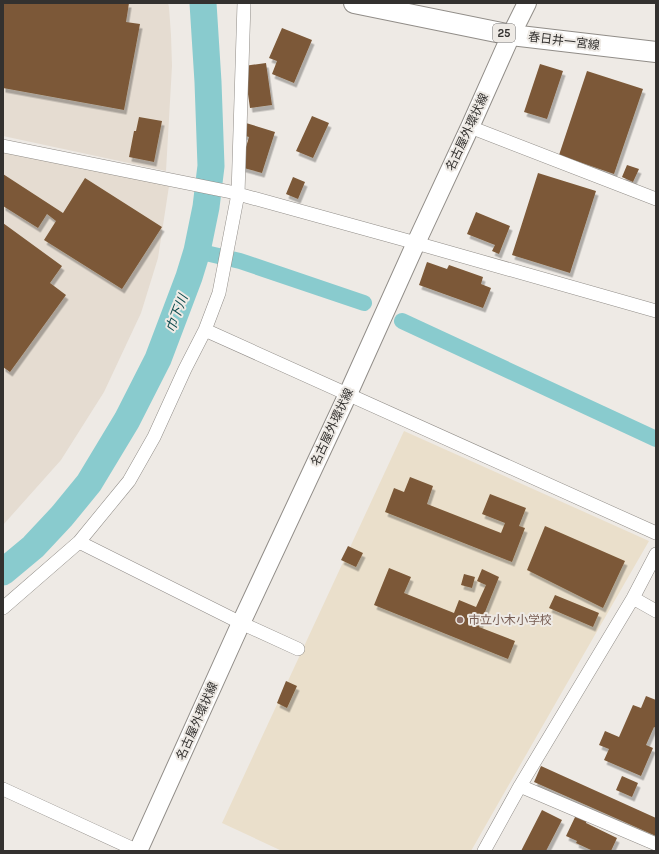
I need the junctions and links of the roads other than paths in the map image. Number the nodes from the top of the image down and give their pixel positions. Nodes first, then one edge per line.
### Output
1 (244, 3) edge
2 (354, 3) edge
3 (527, 3) edge
4 (511, 35) junction
5 (656, 52) edge
6 (470, 127) junction
7 (3, 146) edge
8 (234, 193) junction
9 (656, 199) edge
10 (416, 243) junction
11 (656, 311) edge
12 (205, 330) junction
13 (348, 394) junction
14 (656, 533) edge
15 (79, 542) junction
16 (656, 554) edge
17 (633, 598) junction
18 (3, 608) edge
19 (656, 611) edge
20 (241, 623) junction
21 (298, 649) dead end
22 (520, 786) junction
23 (3, 789) edge
24 (656, 844) edge
25 (138, 851) edge
26 (484, 851) edge

1 - 8 street
2 - 4 main road, 春日井一宮線 / 25
3 - 4 main road, 名古屋外環状線
4 - 5 main road, 春日井一宮線 / 25
4 - 6 main road, 名古屋外環状線
6 - 9 street
6 - 10 main road, 名古屋外環状線
7 - 8 street
8 - 10 street
8 - 12 street
10 - 11 street
10 - 13 main road, 名古屋外環状線
12 - 13 street
12 - 15 street
13 - 14 street
13 - 20 main road, 名古屋外環状線
15 - 18 street
15 - 20 street
16 - 17 street
17 - 19 street
17 - 22 street
20 - 21 street
20 - 25 main road, 名古屋外環状線
22 - 24 street
22 - 26 street
23 - 25 street

